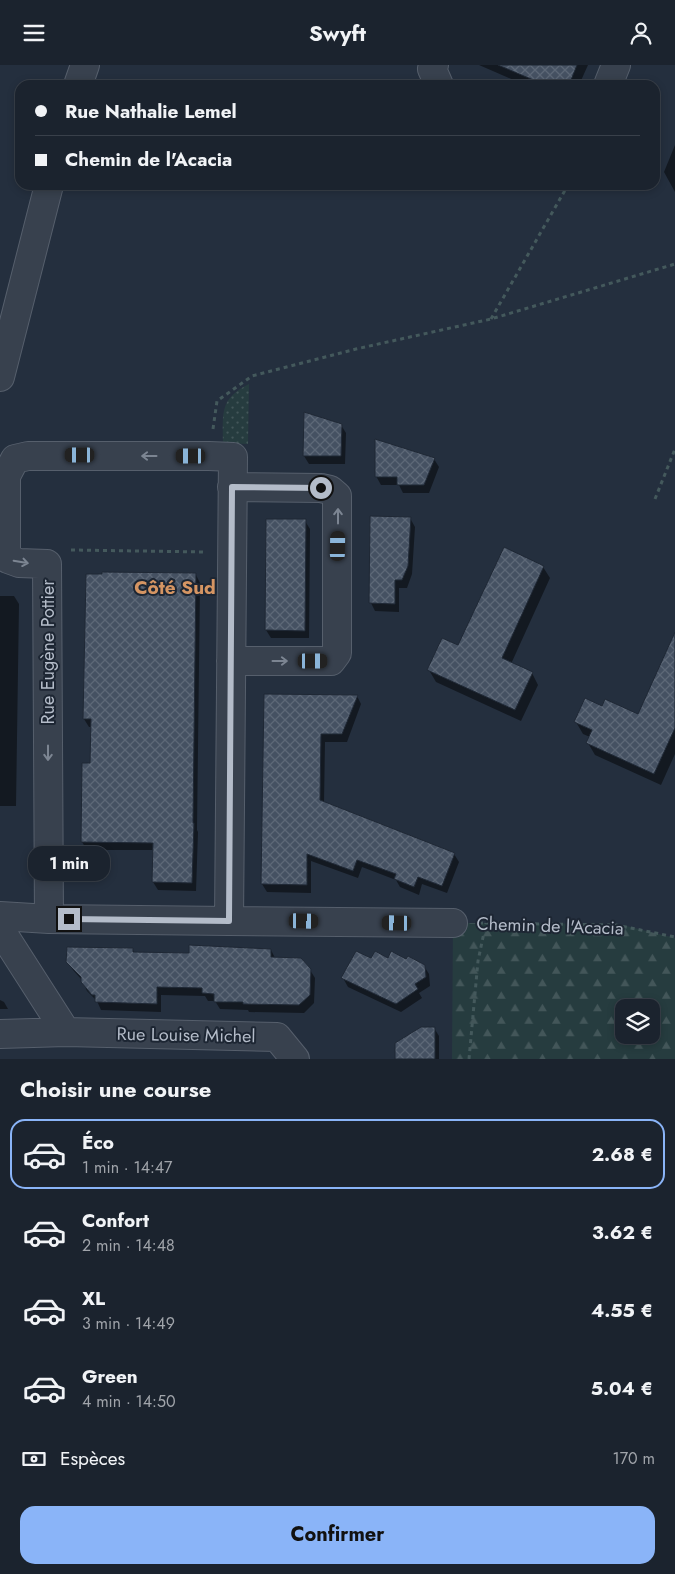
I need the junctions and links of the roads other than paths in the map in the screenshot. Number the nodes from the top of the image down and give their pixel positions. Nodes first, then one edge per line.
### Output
1 (85, 65) edge
2 (616, 65) edge
3 (80, 80) edge
4 (610, 80) edge
5 (48, 190) edge
6 (0, 377) edge
7 (232, 487) junction
8 (231, 661) junction
9 (0, 916) edge
10 (49, 919) junction
11 (229, 921) junction
12 (453, 923) road end
13 (0, 929) edge
14 (66, 1032) junction
15 (0, 1034) edge
16 (295, 1059) edge

1 - 3 street
2 - 4 street
5 - 6 street
7 - 8 street
8 -> 7 street
7 -> 10 street, Rue Eugène Pottier
8 - 11 street
9 - 10 street
10 - 11 street
11 - 12 street
13 - 14 street
14 - 15 street, Rue Louise Michel
14 - 16 street, Rue Louise Michel

